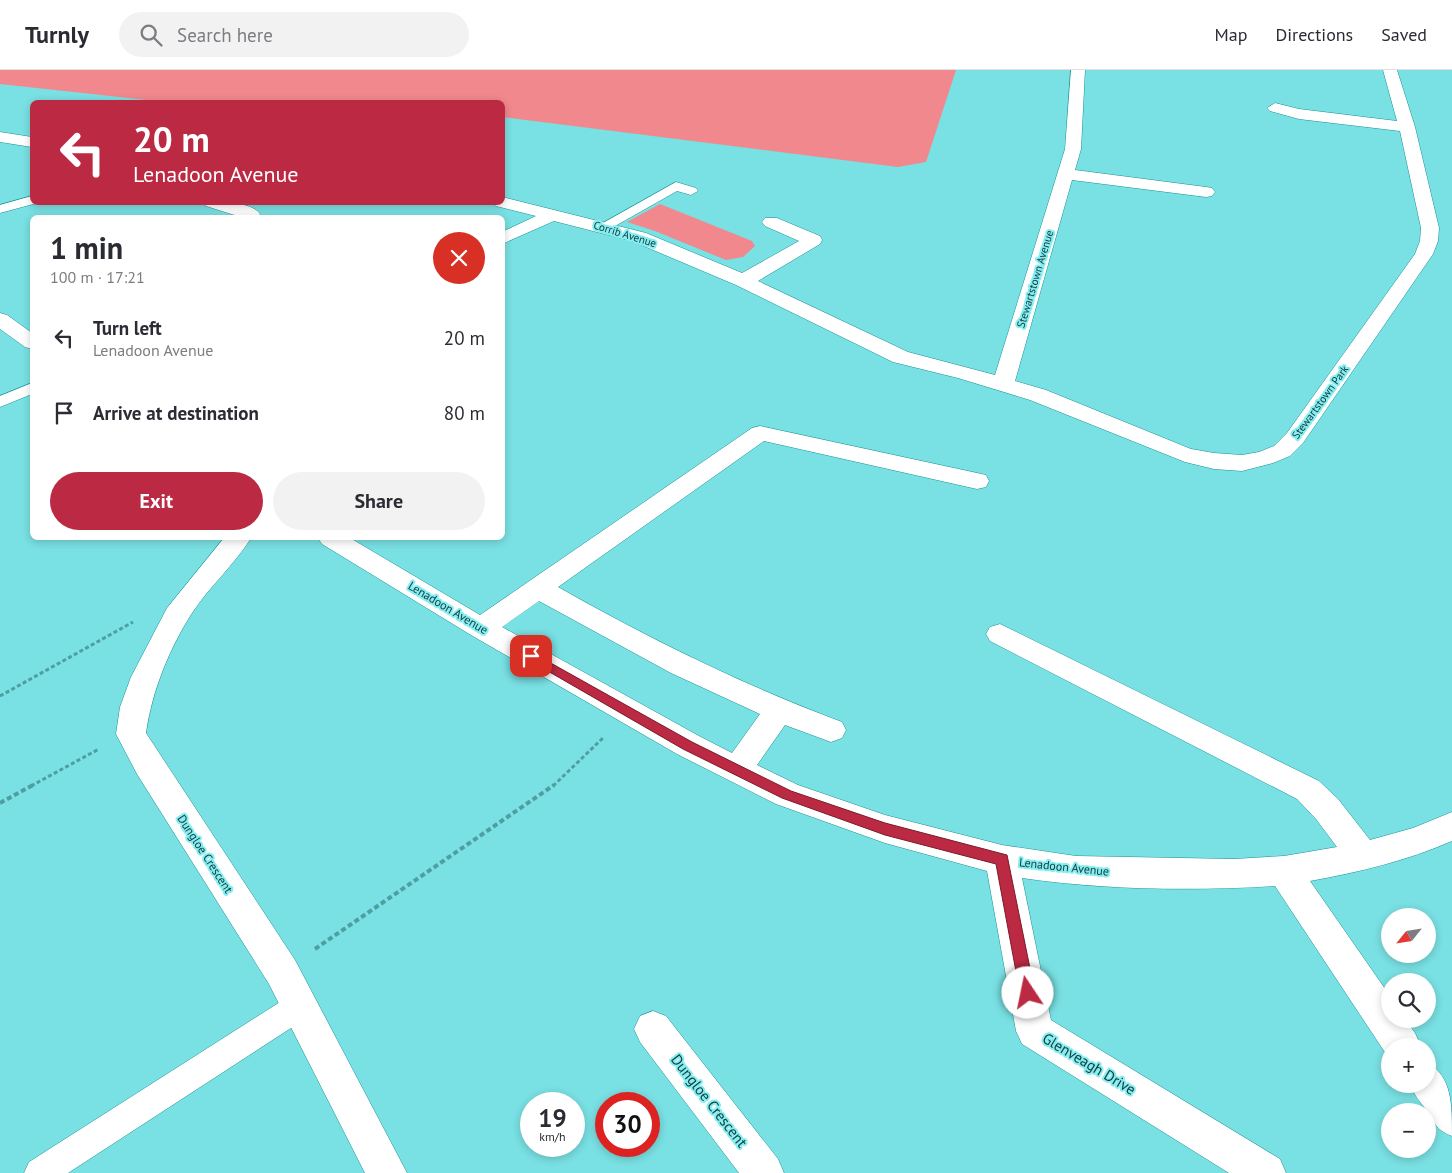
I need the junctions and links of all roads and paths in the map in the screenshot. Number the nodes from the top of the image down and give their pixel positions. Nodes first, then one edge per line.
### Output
1 (1078, 70) edge
2 (1390, 70) edge
3 (1275, 108) dead end
4 (1407, 127) junction
5 (0, 137) edge
6 (30, 142) edge
7 (1067, 174) junction
8 (691, 191) dead end
9 (1206, 192) dead end
10 (30, 200) edge
11 (505, 203) edge
12 (223, 205) edge
13 (0, 208) edge
14 (254, 213) edge
15 (552, 214) junction
16 (771, 222) dead end
17 (603, 227) junction
18 (505, 238) edge
19 (743, 281) junction
20 (0, 319) edge
21 (28, 333) edge
22 (902, 357) joint
23 (1002, 384) junction
24 (30, 389) edge
25 (0, 402) edge
26 (977, 481) dead end
27 (236, 540) edge
28 (334, 540) edge
29 (538, 588) junction
30 (181, 608) junction
31 (482, 628) junction
32 (1000, 634) dead end
33 (0, 696) edge
34 (779, 711) junction
35 (630, 712) junction
36 (832, 730) dead end
37 (131, 734) junction
38 (737, 770) junction
39 (0, 803) edge
40 (1452, 826) edge
41 (1363, 857) junction
42 (1002, 860) junction
43 (1284, 871) junction
44 (282, 972) junction
45 (300, 1005) junction
46 (654, 1029) dead end
47 (1397, 1038) edge
48 (1436, 1093) edge
49 (1452, 1116) edge
50 (40, 1173) edge
51 (387, 1173) edge
52 (764, 1173) edge
53 (1266, 1173) edge

1 - 7 street, Stewartstown Avenue
2 - 4 street, Stewartstown Park
3 - 4 street
4 - 23 street, Stewartstown Park
5 - 6 street
7 - 9 street
7 - 23 street, Stewartstown Avenue
8 - 17 lane
10 - 13 lane
11 - 15 street, Corrib Avenue
12 - 14 street
15 - 17 street, Corrib Avenue
15 - 18 street
16 - 19 street
17 - 19 street, Corrib Avenue
19 - 22 street, Corrib Avenue
20 - 21 street
22 - 23 street, Stewartstown Park
24 - 25 lane
26 - 29 street
27 - 30 street
28 - 31 street, Lenadoon Avenue
29 - 31 street
29 - 34 street
30 - 33 path
30 - 37 street
31 - 35 street, Lenadoon Avenue
32 - 41 street
34 - 36 street
34 - 38 street
35 - 38 street, Lenadoon Avenue
35 - 44 path
37 - 39 path
37 - 44 street, Dungloe Crescent
38 - 42 street, Lenadoon Avenue
40 - 41 street, Lenadoon Avenue
41 - 43 street, Lenadoon Avenue
42 - 43 street, Lenadoon Avenue
42 - 53 street, Glenveagh Drive
43 - 47 street
44 - 45 street, Dungloe Crescent
45 - 50 lane
45 - 51 street, Dungloe Crescent
46 - 52 street, Dungloe Crescent
48 - 49 street

